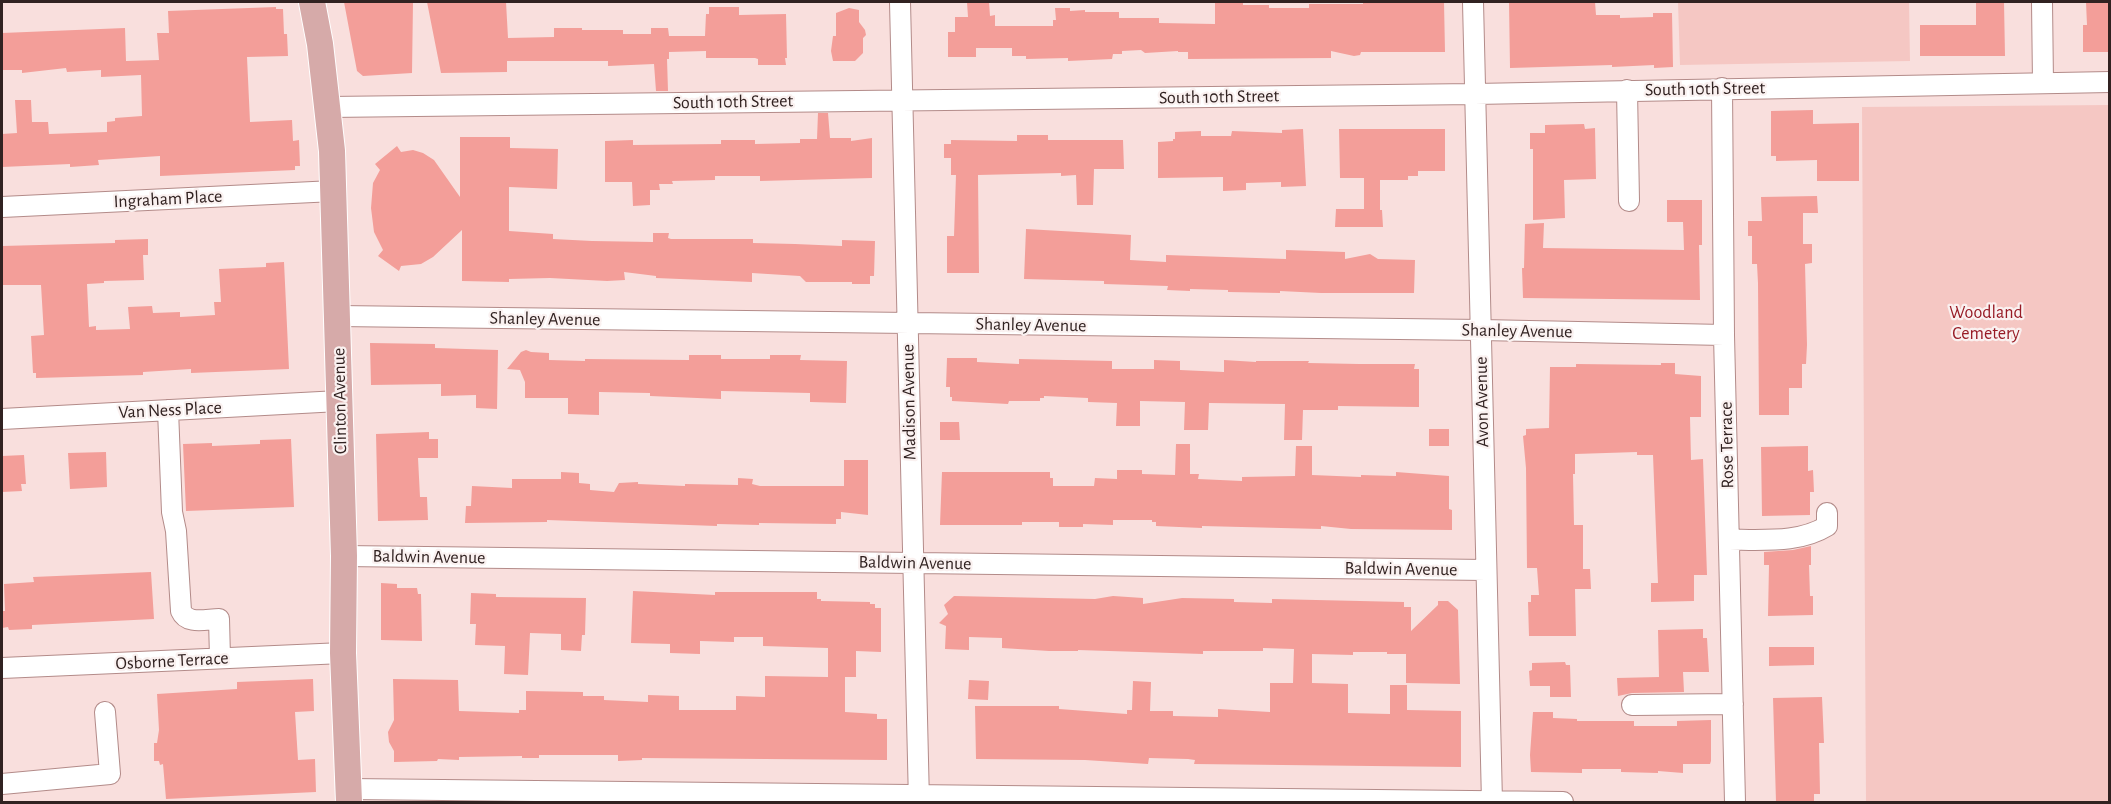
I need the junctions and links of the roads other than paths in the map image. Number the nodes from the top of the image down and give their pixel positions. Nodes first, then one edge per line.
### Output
1 (312, 2) edge
2 (900, 2) edge
3 (1473, 2) edge
4 (2042, 2) edge
5 (2109, 82) edge
6 (2043, 83) junction
7 (1722, 88) junction
8 (1627, 90) junction
9 (1475, 94) junction
10 (902, 100) junction
11 (328, 107) junction
12 (334, 191) junction
13 (1629, 201) dead end
14 (2, 207) edge
15 (338, 316) junction
16 (908, 324) junction
17 (1480, 330) junction
18 (1724, 335) junction
19 (339, 401) junction
20 (168, 410) junction
21 (2, 419) edge
22 (1827, 513) dead end
23 (1729, 540) junction
24 (344, 556) junction
25 (913, 563) junction
26 (1486, 570) junction
27 (343, 653) junction
28 (220, 658) junction
29 (2, 668) edge
30 (1733, 704) junction
31 (1632, 705) dead end
32 (105, 712) dead end
33 (2, 784) edge
34 (349, 796) edge
35 (919, 799) edge
36 (1492, 802) edge
37 (1563, 802) edge
38 (1735, 802) edge

1 - 11 main road, Clinton Avenue
2 - 10 street, Madison Avenue
3 - 9 street, Avon Avenue
4 - 6 street
5 - 6 street, South 10th Street
6 - 7 street, South 10th Street
7 - 8 street, South 10th Street
7 - 18 street, Rose Terrace
8 - 9 street, South 10th Street
8 - 13 street
9 - 10 street, South 10th Street
9 - 17 street, Avon Avenue
10 - 11 street, South 10th Street
10 - 16 street, Madison Avenue
11 - 12 main road, Clinton Avenue
12 - 14 street, Ingraham Place
12 - 15 main road, Clinton Avenue
15 - 16 street, Shanley Avenue
15 - 19 main road, Clinton Avenue
16 - 17 street, Shanley Avenue
16 - 25 street, Madison Avenue
17 - 18 street, Shanley Avenue
17 - 26 street, Avon Avenue
18 - 23 street, Rose Terrace
19 - 20 street, Van Ness Place
19 - 24 main road, Clinton Avenue
20 - 21 street, Van Ness Place
20 - 28 street
22 - 23 street
23 - 30 street, Rose Terrace
24 - 25 street, Baldwin Avenue
24 - 27 main road, Clinton Avenue
25 - 26 street, Baldwin Avenue
25 - 35 street, Madison Avenue
26 - 36 street, Avon Avenue
27 - 28 street, Osborne Terrace
27 - 34 main road, Clinton Avenue
28 - 29 street, Osborne Terrace
30 - 31 street
30 - 38 street, Rose Terrace
32 - 33 street
34 - 35 street
35 - 36 street
36 - 37 street

